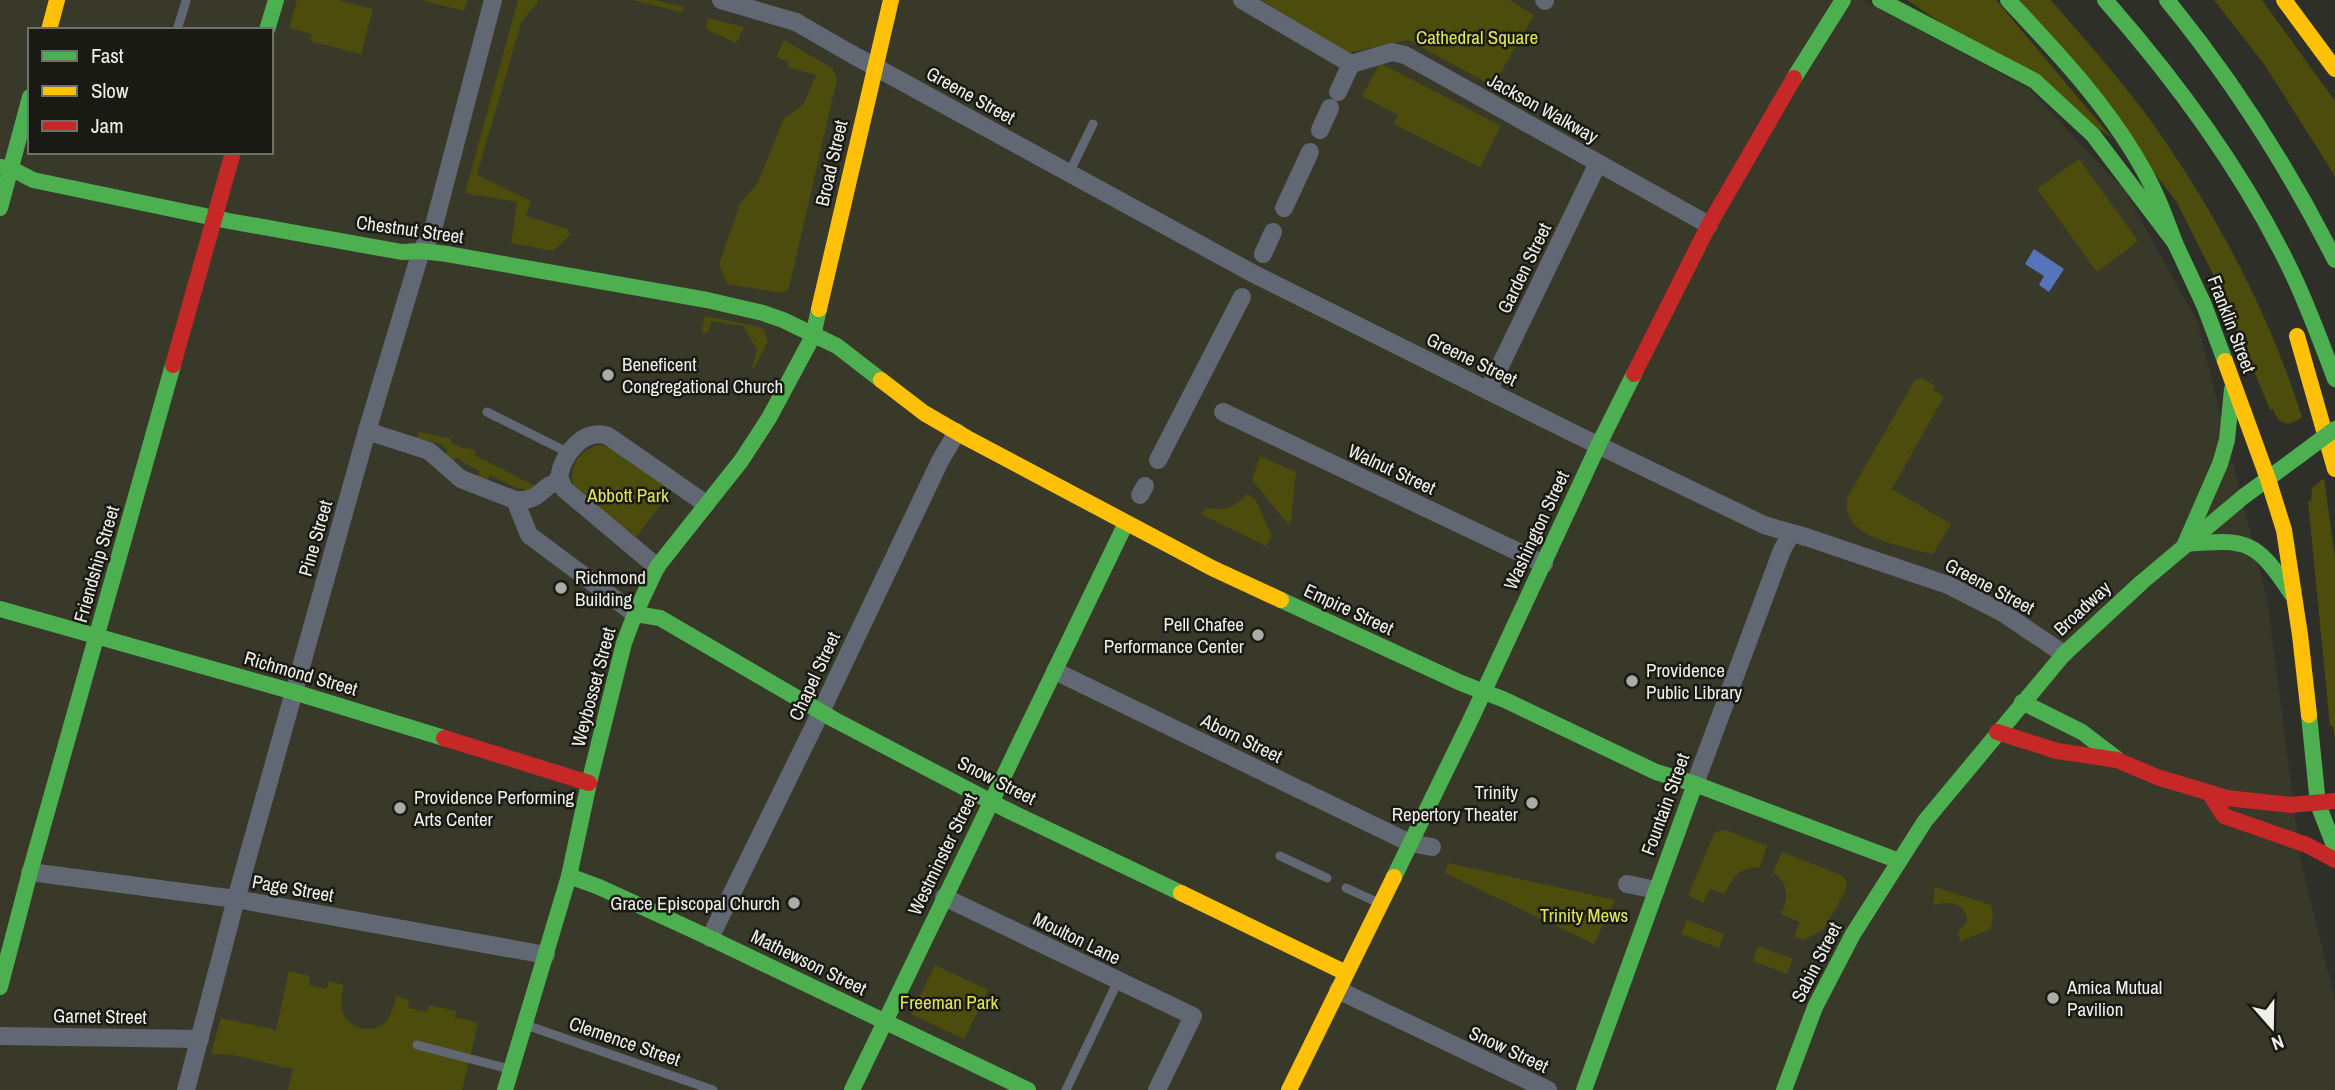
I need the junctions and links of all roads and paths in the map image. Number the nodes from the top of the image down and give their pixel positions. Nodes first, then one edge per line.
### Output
1 (57, 0) edge
2 (275, 0) edge
3 (493, 0) edge
4 (721, 0) edge
5 (891, 0) edge
6 (1242, 0) edge
7 (1843, 0) edge
8 (1880, 0) edge
9 (2008, 0) edge
10 (2105, 0) edge
11 (2167, 0) edge
12 (2284, 0) edge
13 (186, 1) edge
14 (49, 28) edge
15 (178, 28) edge
16 (268, 28) edge
17 (1351, 64) junction
18 (876, 66) junction
19 (2335, 69) edge
20 (1338, 92) dead end
21 (28, 104) edge
22 (1330, 108) dead end
23 (2251, 112) junction
24 (1093, 124) dead end
25 (1320, 130) dead end
26 (1310, 152) dead end
27 (232, 154) edge
28 (1598, 163) junction
29 (6, 168) edge
30 (1069, 173) junction
31 (2309, 179) dead end
32 (0, 208) edge
33 (1284, 208) dead end
34 (2260, 213) junction
35 (214, 217) junction
36 (1709, 225) junction
37 (1273, 232) dead end
38 (2175, 243) junction
39 (421, 251) junction
40 (1263, 254) dead end
41 (2335, 260) edge
42 (1242, 297) dead end
43 (2287, 301) dead end
44 (2294, 326) dead end
45 (813, 336) junction
46 (2335, 379) edge
47 (2233, 383) junction
48 (1488, 391) junction
49 (487, 412) dead end
50 (1223, 412) dead end
51 (2335, 429) edge
52 (367, 431) junction
53 (957, 432) junction
54 (1598, 446) junction
55 (569, 453) junction
56 (1158, 460) dead end
57 (2335, 469) edge
58 (2268, 479) junction
59 (560, 482) junction
60 (515, 500) junction
61 (706, 504) junction
62 (1126, 523) junction
63 (1791, 534) junction
64 (2185, 544) junction
65 (1544, 564) junction
66 (657, 567) junction
67 (2295, 601) junction
68 (0, 609) edge
69 (635, 614) junction
70 (97, 636) junction
71 (2064, 654) junction
72 (1055, 671) junction
73 (294, 692) junction
74 (1484, 692) junction
75 (2022, 702) junction
76 (821, 711) junction
77 (1997, 732) junction
78 (2117, 760) junction
79 (589, 783) junction
80 (1695, 784) junction
81 (2210, 794) junction
82 (2335, 801) edge
83 (991, 802) junction
84 (2318, 804) junction
85 (1410, 843) junction
86 (1432, 847) dead end
87 (2335, 848) edge
88 (1280, 856) dead end
89 (2335, 860) edge
90 (1899, 861) junction
91 (30, 872) junction
92 (569, 876) junction
93 (1327, 878) dead end
94 (1627, 884) dead end
95 (1346, 888) dead end
96 (1656, 890) junction
97 (944, 897) junction
98 (236, 899) junction
99 (1381, 904) junction
100 (709, 937) junction
101 (546, 955) junction
102 (1346, 974) junction
103 (1118, 981) junction
104 (0, 987) edge
105 (1338, 990) junction
106 (885, 1022) junction
107 (525, 1025) junction
108 (0, 1035) edge
109 (200, 1039) junction
110 (417, 1045) dead end
111 (511, 1069) junction
112 (186, 1090) edge
113 (505, 1090) edge
114 (713, 1090) edge
115 (852, 1090) edge
116 (1028, 1090) edge
117 (1066, 1090) edge
118 (1157, 1090) edge
119 (1289, 1090) edge
120 (1548, 1090) edge
121 (1584, 1090) edge
122 (1784, 1090) edge

1 - 14 main road
2 - 16 main road
3 - 39 street, Pine Street
4 - 18 street, Greene Street
5 - 18 main road, Broad Street
6 - 17 street
7 - 36 main road, Washington Street
8 - 38 main road, Franklin Street
9 - 38 main road
10 - 34 main road
11 - 23 main road
12 - 19 main road
13 - 15 lane
17 - 20 street
17 - 28 street, Jackson Walkway
18 - 30 street, Greene Street
18 - 45 main road, Broad Street
21 - 29 main road
22 - 25 street
23 - 31 main road
23 - 41 main road
24 - 30 lane
26 - 33 street
27 - 35 main road, Friendship Street
28 - 36 street, Jackson Walkway
28 - 48 street, Garden Street
29 - 32 main road
29 - 35 main road, Chestnut Street
30 - 48 street, Greene Street
34 - 43 main road
34 - 46 main road
35 - 39 main road, Chestnut Street
35 - 70 main road, Friendship Street
36 - 54 main road, Washington Street
37 - 40 street
38 - 47 main road, Franklin Street
39 - 45 main road, Chestnut Street
39 - 52 street, Pine Street
42 - 56 street
44 - 57 main road
45 - 53 main road, Empire Street
45 - 61 main road, Weybosset Street
47 - 58 main road, Franklin Street
47 - 64 main road
48 - 54 street, Greene Street
49 - 55 lane
50 - 65 street, Walnut Street
51 - 58 main road, Broadway, bridge
52 - 60 street
52 - 73 street, Pine Street
53 - 62 main road, Empire Street
53 - 76 street, Chapel Street
54 - 63 street, Greene Street
54 - 65 main road, Washington Street
55 - 59 street
55 - 61 street
58 - 64 main road, Broadway
58 - 67 main road, Franklin Street
59 - 60 street
59 - 66 street
60 - 69 street
61 - 66 main road, Weybosset Street
62 - 72 main road, Westminster Street
62 - 74 main road, Empire Street
63 - 71 street, Greene Street
63 - 80 street, Fountain Street
64 - 67 main road
64 - 71 main road, Broadway
65 - 74 main road, Washington Street
66 - 69 main road, Weybosset Street
67 - 84 main road, Franklin Street
68 - 70 main road, Richmond Street
69 - 76 main road, Snow Street
69 - 79 main road, Weybosset Street
70 - 73 main road, Richmond Street
70 - 91 main road, Friendship Street
71 - 75 main road, Broadway
72 - 83 main road, Westminster Street
72 - 85 street, Aborn Street
73 - 79 main road, Richmond Street
73 - 98 street, Pine Street
74 - 80 main road, Empire Street
74 - 85 main road, Washington Street
75 - 77 main road, Broadway
75 - 78 main road
76 - 83 main road, Snow Street
76 - 100 street, Chapel Street
77 - 78 main road
77 - 90 main road, Broadway
78 - 81 main road
79 - 92 main road, Weybosset Street
80 - 90 main road, Empire Street
80 - 96 main road, Fountain Street
81 - 84 main road
81 - 89 main road
82 - 84 main road
83 - 97 main road, Westminster Street
83 - 102 main road, Snow Street
84 - 87 main road, Franklin Street
85 - 86 street, Aborn Street
85 - 99 main road, Washington Street
88 - 93 lane
90 - 122 main road, Sabin Street
91 - 98 street, Page Street
91 - 104 main road, Friendship Street
92 - 100 main road, Mathewson Street
92 - 101 main road, Weybosset Street
94 - 96 street
95 - 99 lane
96 - 121 main road, Fountain Street
97 - 103 street, Moulton Lane
97 - 106 main road, Westminster Street
98 - 101 street, Page Street
98 - 109 street, Pine Street
99 - 102 main road, Washington Street
100 - 106 main road, Mathewson Street
101 - 107 main road, Weybosset Street
102 - 105 main road, Washington Street
103 - 117 lane
103 - 118 street, Moulton Lane
105 - 119 main road, Washington Street
105 - 120 street, Snow Street
106 - 115 main road, Westminster Street
106 - 116 main road, Mathewson Street
107 - 111 main road, Weybosset Street
107 - 114 lane, Clemence Street
108 - 109 street, Garnet Street
109 - 112 street, Pine Street
110 - 111 lane
111 - 113 main road, Weybosset Street

